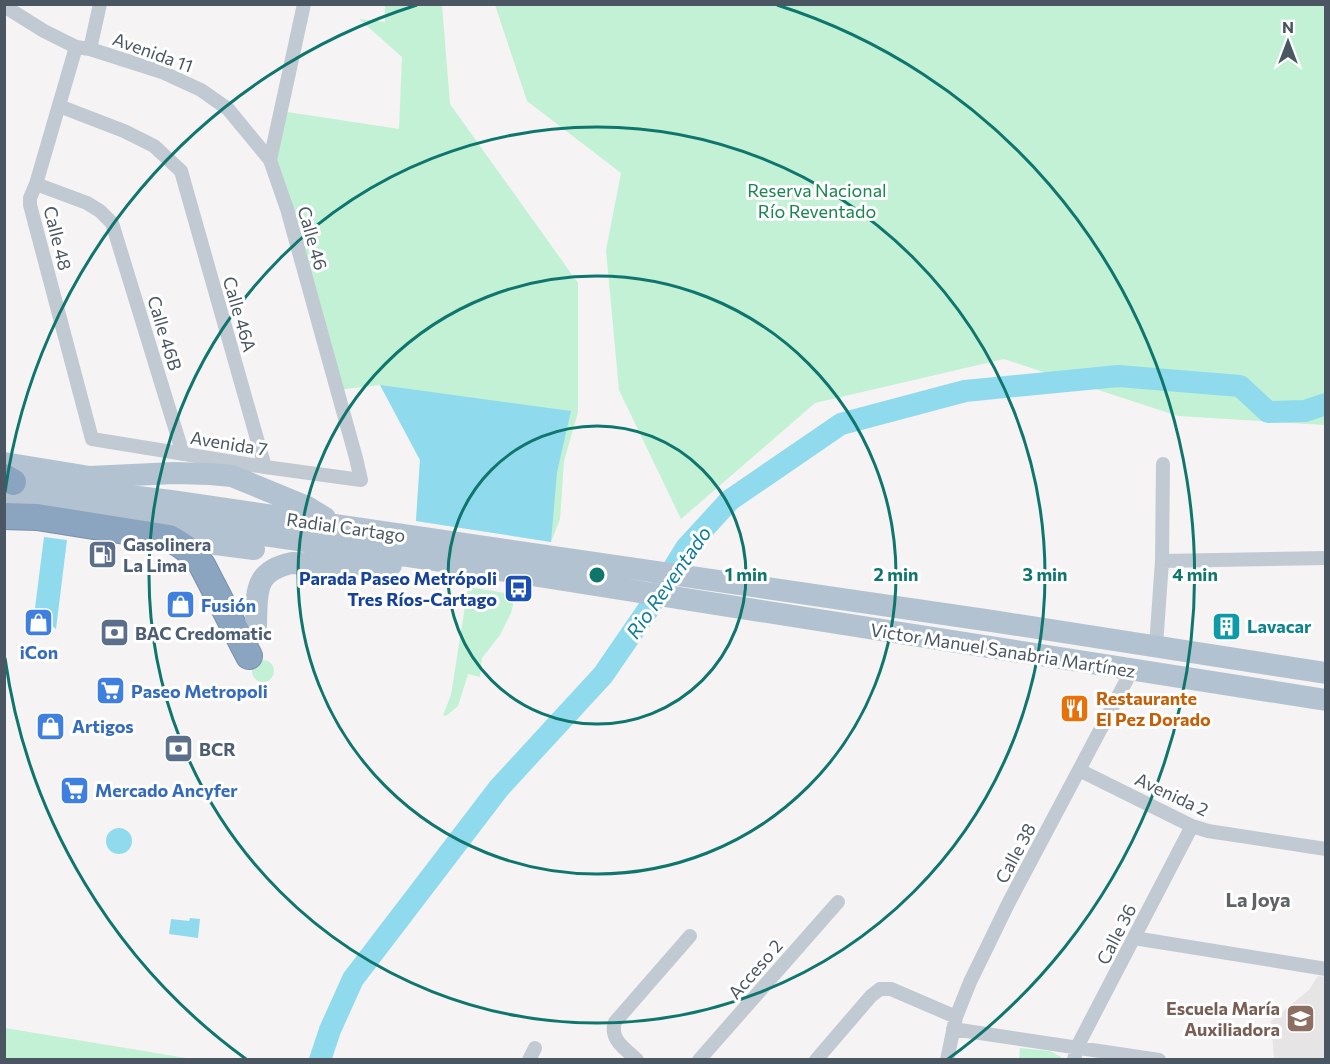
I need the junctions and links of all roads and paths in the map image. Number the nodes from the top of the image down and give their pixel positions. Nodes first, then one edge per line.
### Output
1 (100, 4) edge
2 (304, 4) edge
3 (4, 6) edge
4 (83, 48) junction
5 (59, 106) junction
6 (270, 160) junction
7 (36, 184) junction
8 (92, 439) joint
9 (183, 454) junction
10 (1163, 464) dead end
11 (265, 468) junction
12 (361, 480) joint
13 (6, 481) edge
14 (4, 516) edge
15 (339, 526) junction
16 (169, 538) junction
17 (1326, 558) edge
18 (1162, 561) junction
19 (456, 563) junction
20 (379, 566) junction
21 (569, 571) junction
22 (686, 577) joint
23 (681, 600) joint
24 (992, 621) junction
25 (256, 626) dead end
26 (897, 633) junction
27 (1156, 646) junction
28 (249, 656) dead end
29 (1132, 670) junction
30 (1326, 673) edge
31 (1326, 700) edge
32 (1079, 770) junction
33 (1192, 826) junction
34 (1326, 849) edge
35 (838, 902) dead end
36 (690, 936) dead end
37 (1134, 938) junction
38 (1326, 969) edge
39 (955, 1023) junction
40 (1076, 1053) edge
41 (637, 1059) edge
42 (699, 1059) edge
43 (816, 1059) edge
44 (947, 1059) edge
45 (1159, 1059) edge

1 - 4 street, Calle 48
2 - 6 street
3 - 4 street, Avenida 11
4 - 5 street, Calle 48
4 - 6 street, Avenida 11
5 - 7 street, Calle 48
5 - 11 street, Calle 46A
6 - 12 street, Calle 46
7 - 8 street, Calle 48
7 - 9 street, Calle 46B
8 - 9 street, Avenida 7
9 - 11 street, Avenida 7
10 - 18 street
11 - 12 street, Avenida 7
13 - 15 main road, Radial Cartago
13 - 15 main road
13 - 19 main road, Radial Cartago
14 - 16 highway
15 - 21 main road, Radial Cartago
16 - 20 main road
16 - 28 highway
17 - 18 street
18 - 27 street
19 - 20 main road
19 - 21 main road, Radial Cartago
20 - 25 main road
21 - 22 main road, Radial Cartago
21 - 23 main road, Radial Cartago
22 - 24 main road, Victor Manuel Sanabria Martínez
23 - 26 main road, Victor Manuel Sanabria Martínez
24 - 26 main road
24 - 27 main road, Victor Manuel Sanabria Martínez
26 - 29 main road, Victor Manuel Sanabria Martínez
27 - 30 main road, Victor Manuel Sanabria Martínez
29 - 31 main road, Victor Manuel Sanabria Martínez
29 - 32 street, Calle 38
32 - 33 street, Avenida 2
32 - 39 street, Calle 38
33 - 34 street, Avenida 2
33 - 37 street, Calle 36
35 - 42 street, Acceso 2
36 - 41 street
37 - 38 street
37 - 40 street, Calle 36
39 - 40 street
39 - 43 street
39 - 44 street, Calle 38
40 - 45 street

